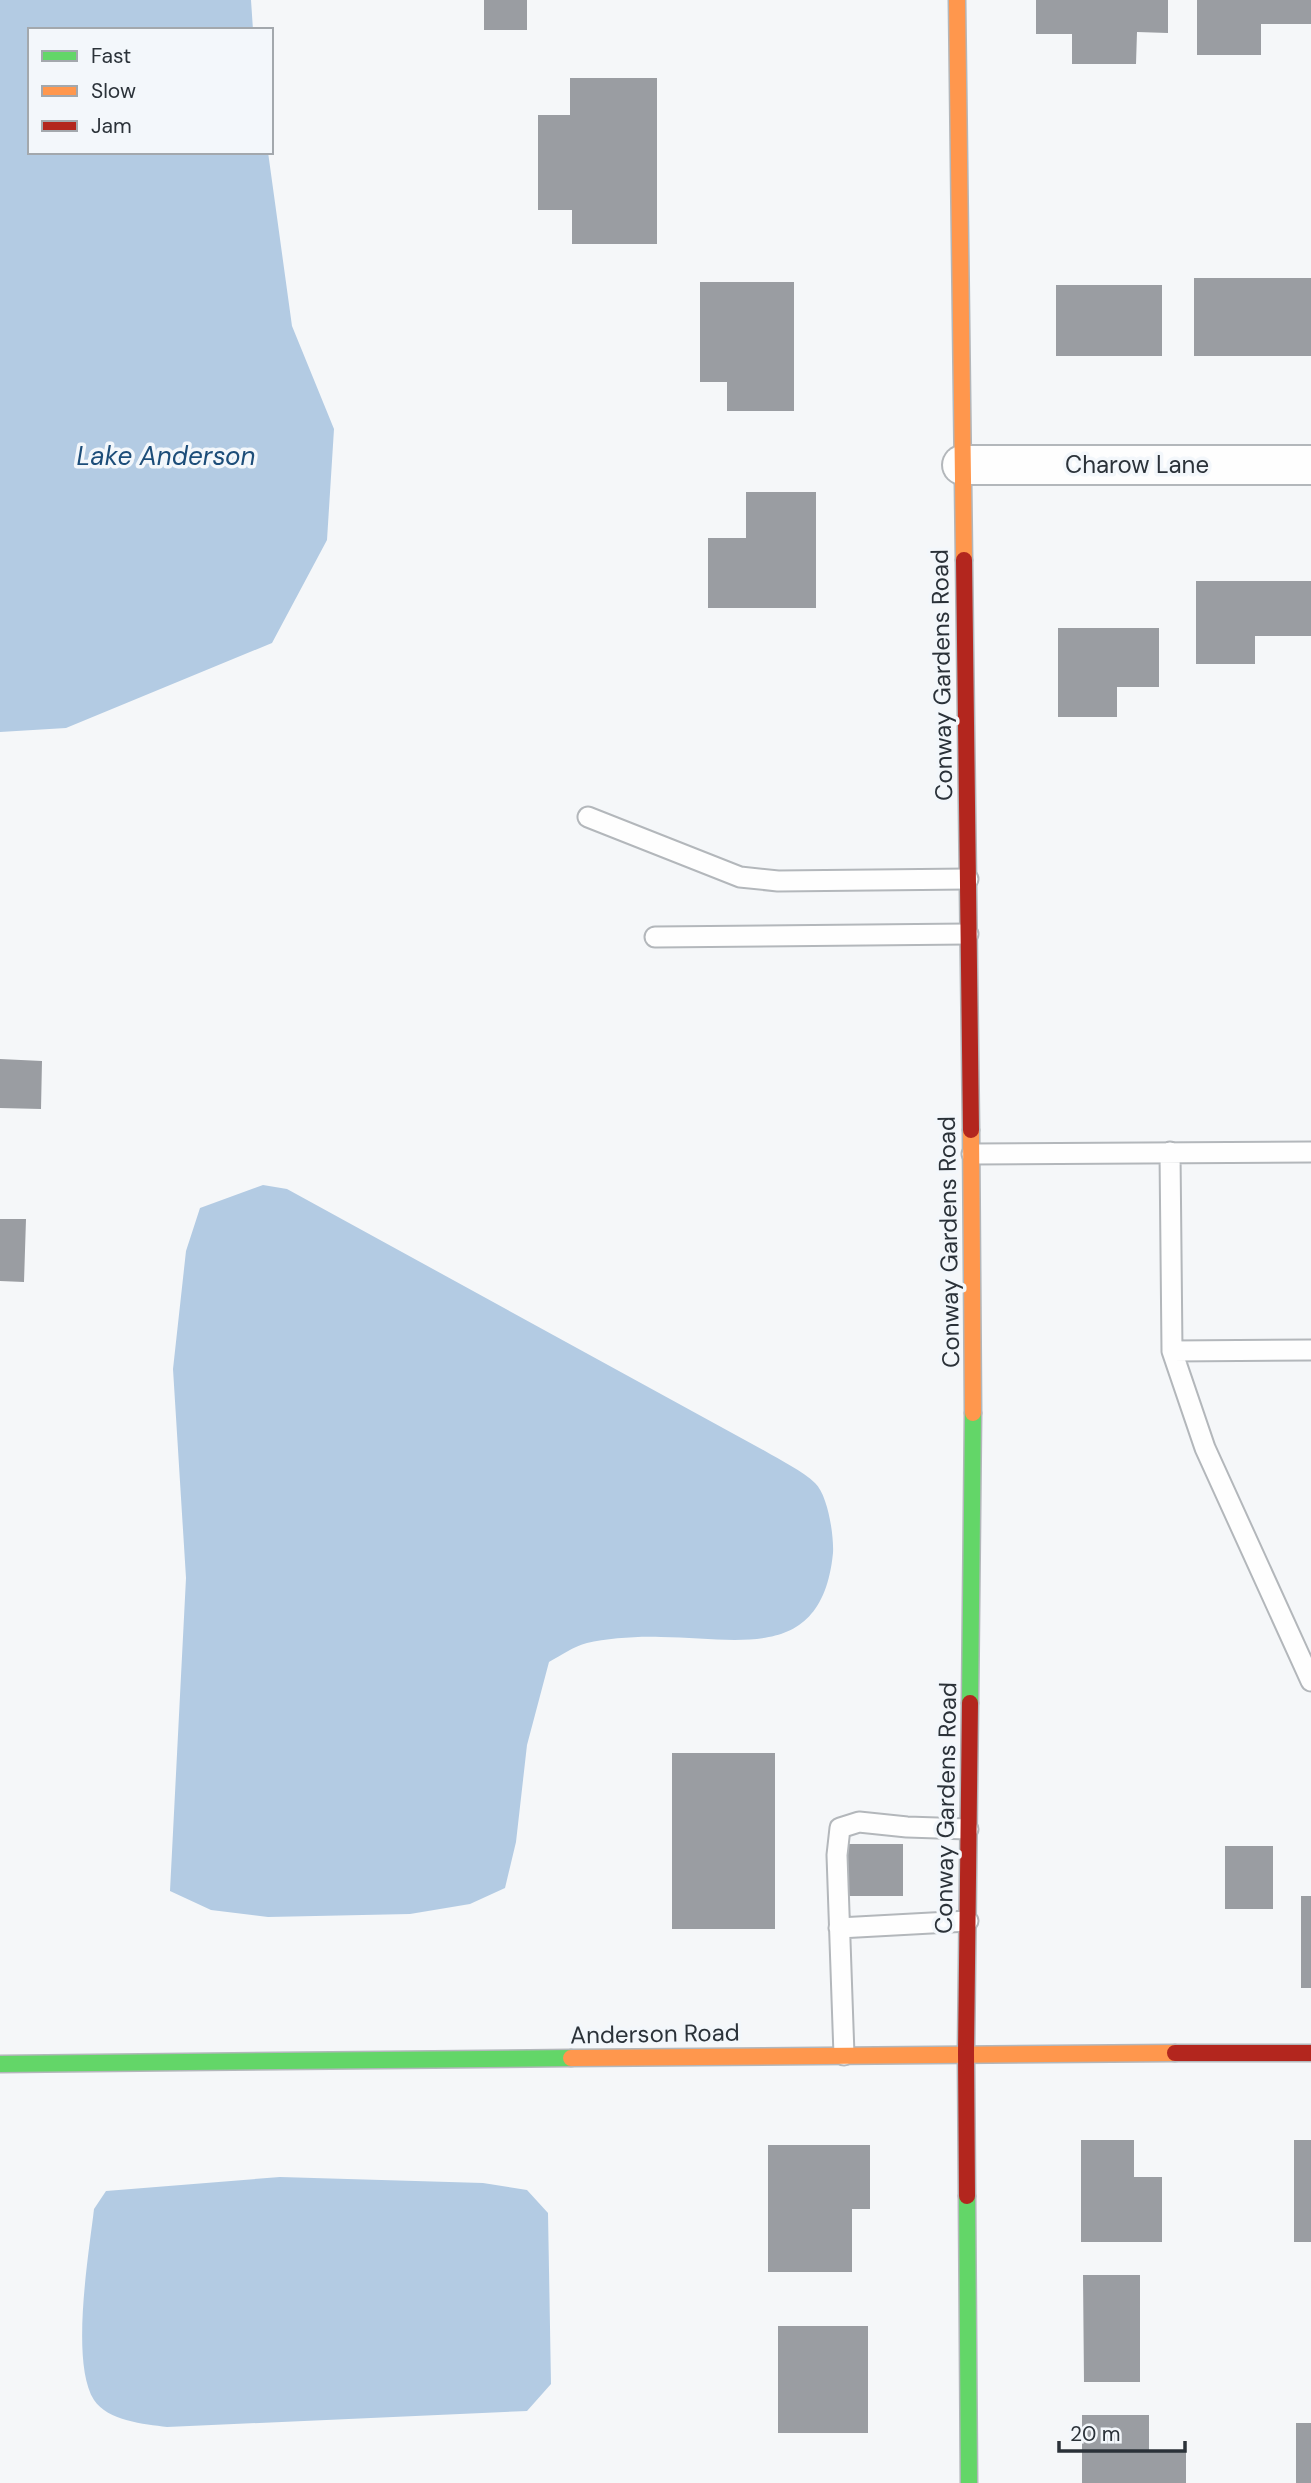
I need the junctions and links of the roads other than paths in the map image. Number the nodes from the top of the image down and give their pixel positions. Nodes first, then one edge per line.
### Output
1 (957, 0) edge
2 (962, 465) junction
3 (1311, 465) edge
4 (587, 817) dead end
5 (968, 879) junction
6 (968, 934) junction
7 (655, 937) dead end
8 (1170, 1152) junction
9 (1311, 1152) edge
10 (971, 1154) junction
11 (1311, 1350) edge
12 (1172, 1351) junction
13 (1311, 1681) edge
14 (968, 1829) junction
15 (968, 1921) junction
16 (839, 1928) junction
17 (966, 2053) junction
18 (1311, 2053) edge
19 (844, 2055) junction
20 (0, 2064) edge
21 (969, 2483) edge

1 - 2 street, Conway Gardens Road
2 - 3 street, Charow Lane
2 - 5 street, Conway Gardens Road
4 - 5 lane
5 - 6 street, Conway Gardens Road
6 - 7 lane
6 - 10 street, Conway Gardens Road
8 - 9 lane
8 - 10 lane
8 - 12 lane
10 - 14 street, Conway Gardens Road
11 - 12 lane
12 - 13 lane
14 - 15 street, Conway Gardens Road
14 - 16 lane
15 - 16 lane
15 - 17 street, Conway Gardens Road
16 - 19 lane
17 - 18 street, Anderson Road
17 - 19 street, Anderson Road
17 - 21 street, Conway Gardens Road
19 - 20 street, Anderson Road

